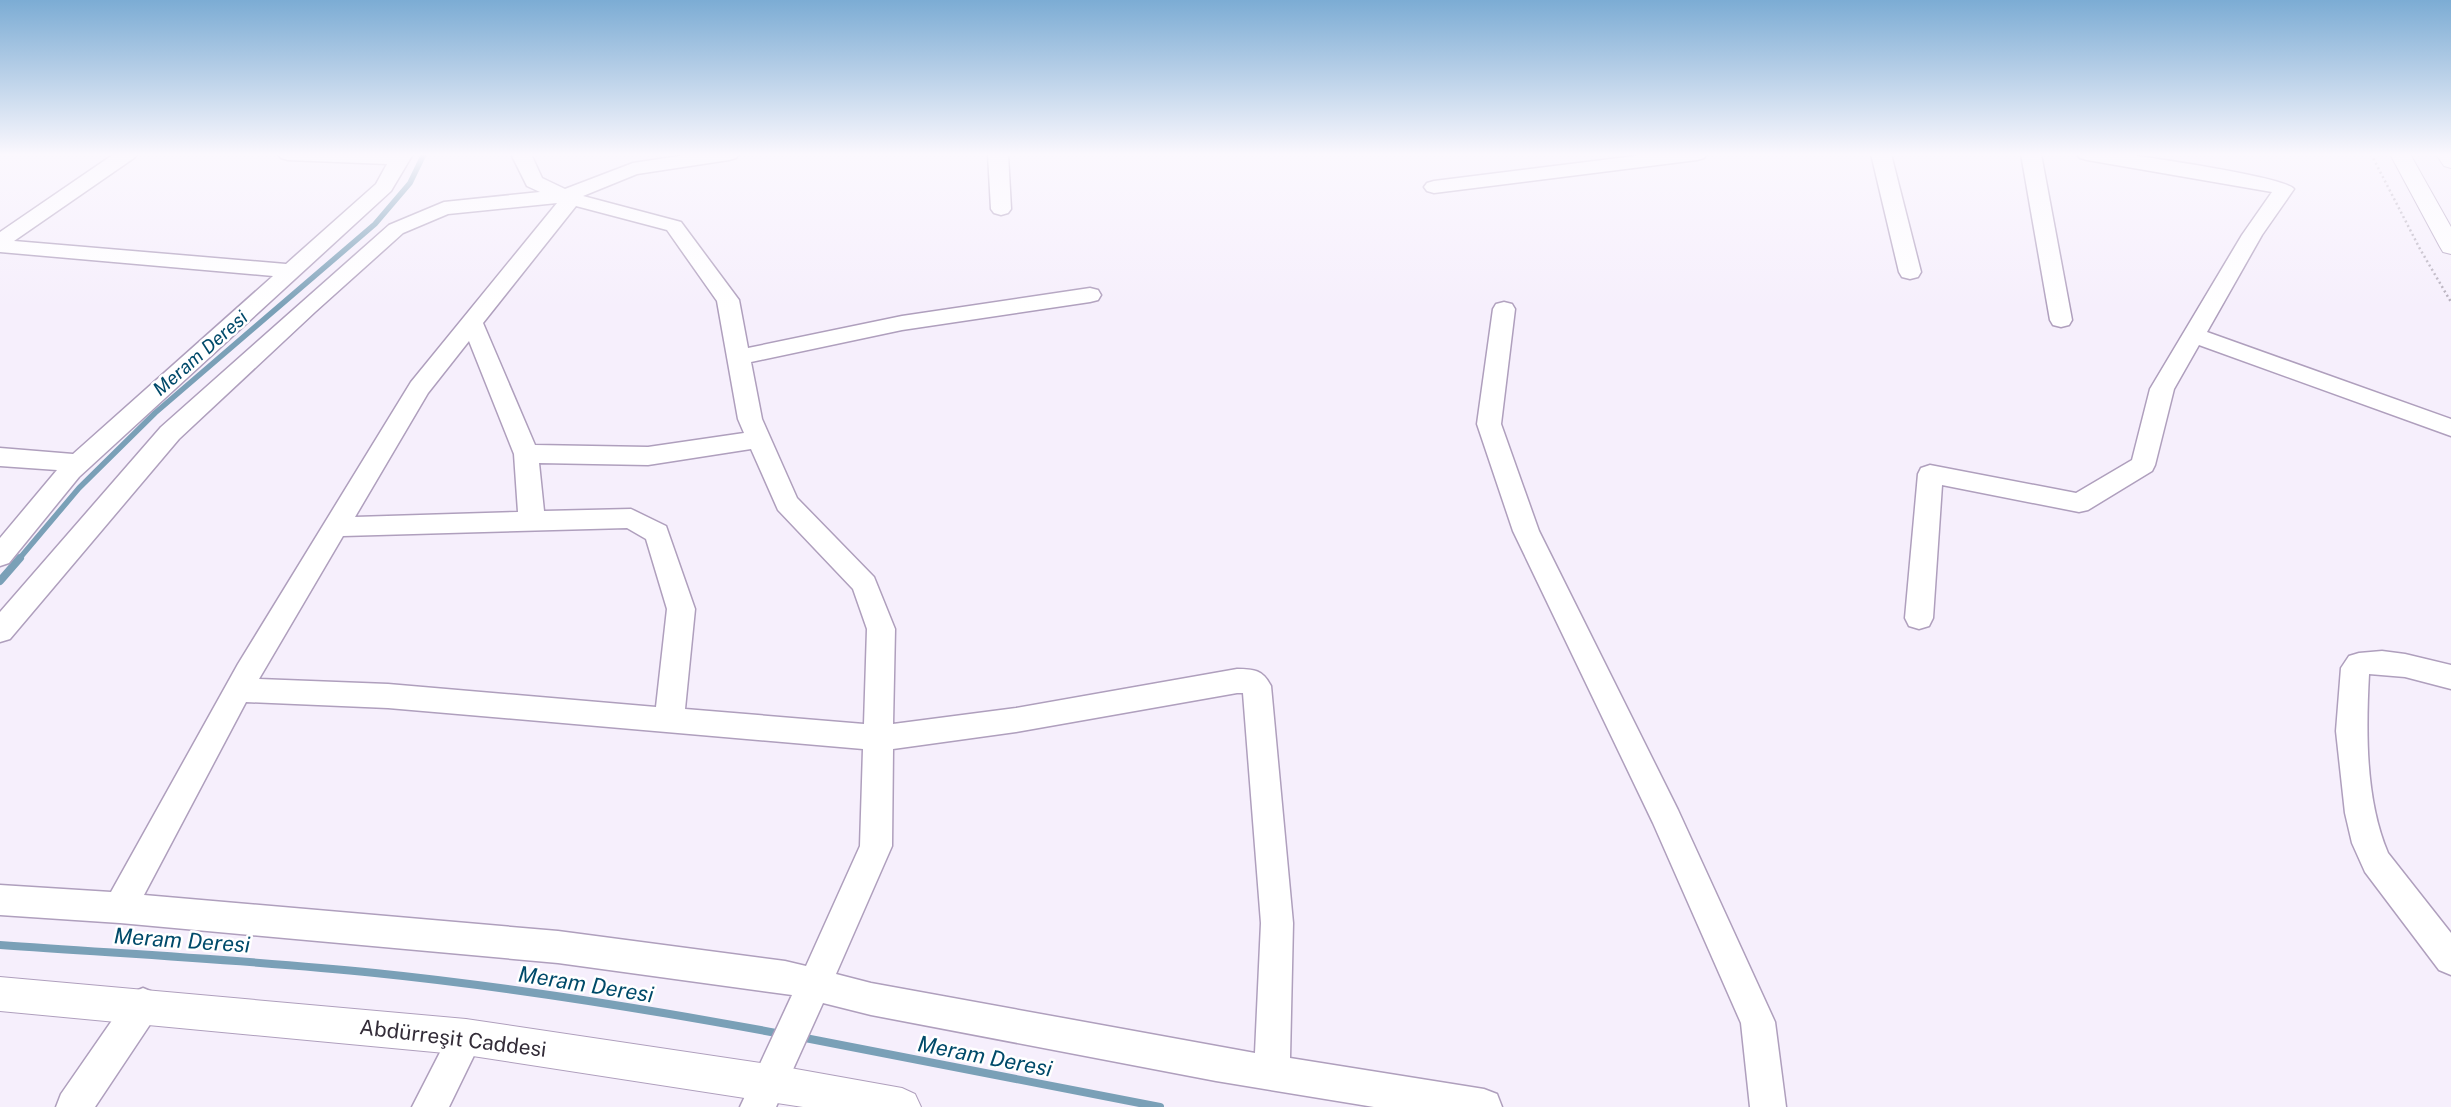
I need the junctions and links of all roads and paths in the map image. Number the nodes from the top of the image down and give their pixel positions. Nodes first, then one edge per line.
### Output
1 (52, 206) edge
2 (363, 206) edge
3 (470, 206) edge
4 (561, 206) edge
5 (600, 206) edge
6 (1001, 206) edge
7 (1894, 206) edge
8 (2040, 206) edge
9 (2272, 206) edge
10 (2398, 206) edge
11 (2428, 206) edge
12 (1001, 209) dead end
13 (0, 241) edge
14 (0, 246) edge
15 (2451, 247) edge
16 (291, 271) junction
17 (1910, 272) dead end
18 (1090, 295) dead end
19 (2451, 302) edge
20 (1504, 309) dead end
21 (2061, 320) dead end
22 (472, 322) junction
23 (2194, 335) junction
24 (739, 358) junction
25 (2451, 428) edge
26 (759, 439) junction
27 (526, 454) junction
28 (0, 457) edge
29 (79, 463) junction
30 (532, 520) junction
31 (335, 527) junction
32 (0, 556) edge
33 (1919, 618) dead end
34 (0, 631) edge
35 (2451, 677) edge
36 (238, 690) junction
37 (669, 721) junction
38 (879, 738) junction
39 (0, 900) edge
40 (120, 908) junction
41 (2451, 959) edge
42 (815, 984) junction
43 (0, 994) edge
44 (143, 1006) junction
45 (466, 1037) junction
46 (1272, 1073) junction
47 (768, 1083) edge
48 (74, 1107) edge
49 (430, 1107) edge
50 (902, 1107) edge
51 (1484, 1107) edge
52 (1768, 1107) edge

1 - 13 street
2 - 16 street
3 - 34 street
4 - 22 street
5 - 24 street
6 - 12 street
7 - 17 street
8 - 21 street
9 - 23 street
10 - 19 path
11 - 15 main road
14 - 16 street
16 - 29 street
18 - 24 street
20 - 52 street
22 - 27 street
22 - 31 street
23 - 25 street
23 - 33 street
24 - 26 street
26 - 27 street
26 - 38 street
27 - 30 street
28 - 29 street
29 - 32 street
30 - 31 street
30 - 37 street
31 - 36 street
35 - 41 street
36 - 37 street
36 - 40 street
37 - 38 street
38 - 42 street
38 - 46 street
39 - 40 street
40 - 42 street
42 - 46 street
42 - 47 street
43 - 44 main road, Abdürreşit Caddesi
44 - 45 main road, Abdürreşit Caddesi
44 - 48 street
45 - 47 main road, Abdürreşit Caddesi
45 - 49 street
46 - 51 street
47 - 50 main road, Abdürreşit Caddesi

